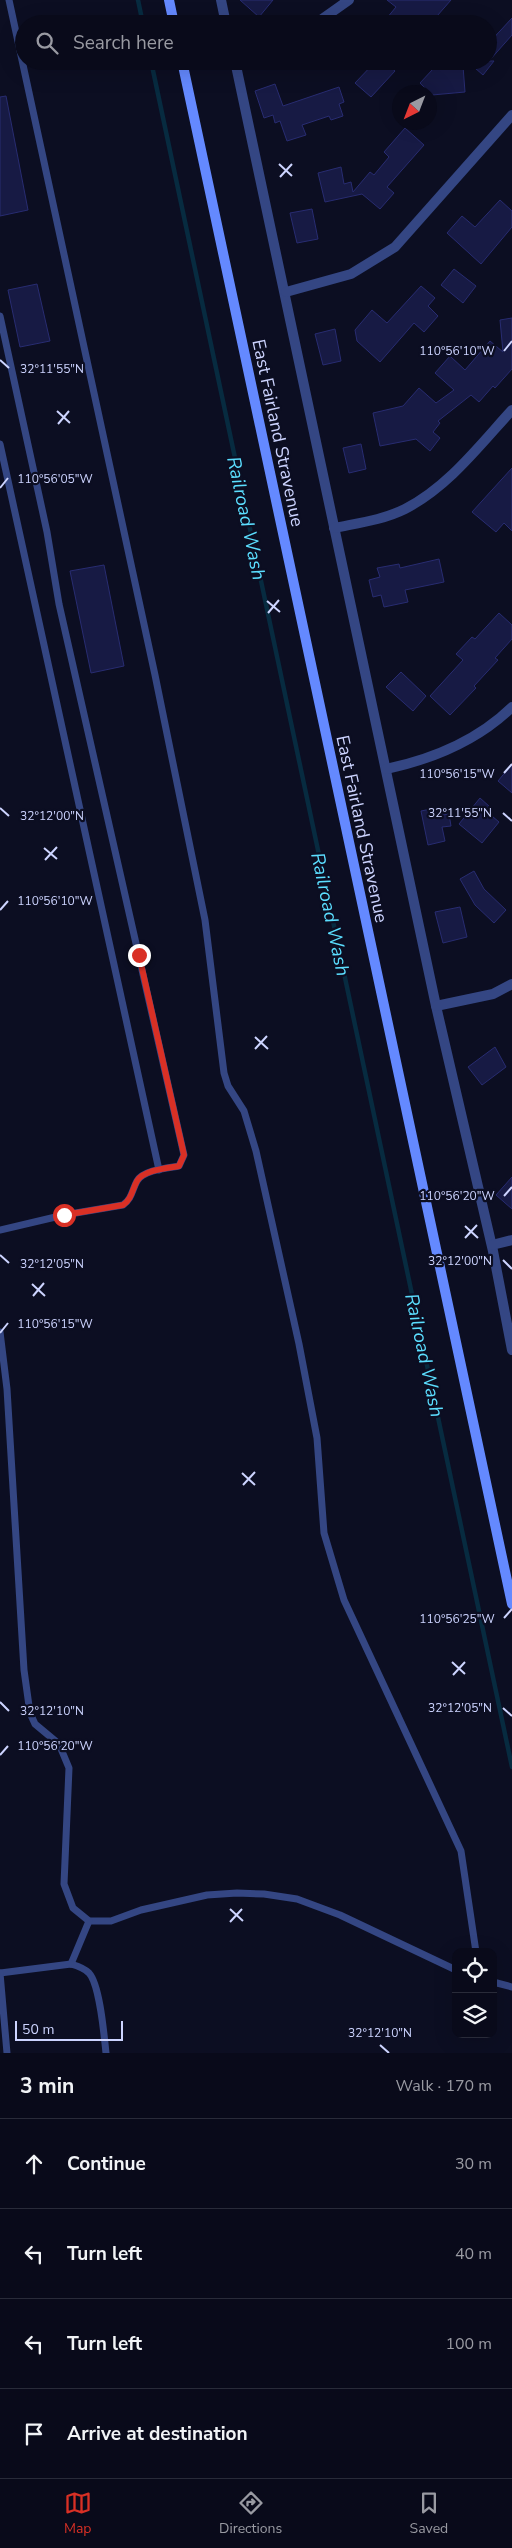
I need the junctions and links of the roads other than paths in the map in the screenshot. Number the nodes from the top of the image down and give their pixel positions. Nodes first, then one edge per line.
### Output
1 (10, 0) edge
2 (169, 0) edge
3 (221, 0) edge
4 (349, 0) edge
5 (172, 15) edge
6 (224, 15) edge
7 (328, 15) edge
8 (15, 23) edge
9 (25, 70) edge
10 (184, 70) edge
11 (237, 70) edge
12 (512, 115) edge
13 (286, 292) junction
14 (0, 316) edge
15 (512, 410) edge
16 (0, 444) edge
17 (334, 528) junction
18 (512, 707) edge
19 (386, 769) junction
20 (512, 984) edge
21 (436, 1006) junction
22 (159, 1170) junction
23 (0, 1230) edge
24 (512, 1240) edge
25 (492, 1245) junction
26 (0, 1332) edge
27 (512, 1350) edge
28 (512, 1604) edge
29 (89, 1921) junction
30 (475, 1948) edge
31 (71, 1964) junction
32 (452, 1968) edge
33 (0, 1973) edge
34 (497, 1983) edge
35 (512, 1987) edge
36 (7, 2053) edge
37 (106, 2053) edge

1 - 8 lane
2 - 5 street
3 - 6 street
4 - 7 street
9 - 30 lane
10 - 28 street, East Fairland Stravenue
11 - 13 street, East Fairland Stravenue
12 - 13 street
13 - 17 street, East Fairland Stravenue
14 - 22 lane
15 - 17 street
16 - 22 lane
17 - 19 street, East Fairland Stravenue
18 - 19 street
19 - 21 street, East Fairland Stravenue
20 - 21 street
21 - 25 street, East Fairland Stravenue
22 - 23 lane
24 - 25 street
25 - 27 street, East Fairland Stravenue
26 - 29 lane
29 - 31 lane
29 - 32 lane
31 - 33 lane
31 - 37 lane
33 - 36 lane
34 - 35 lane

